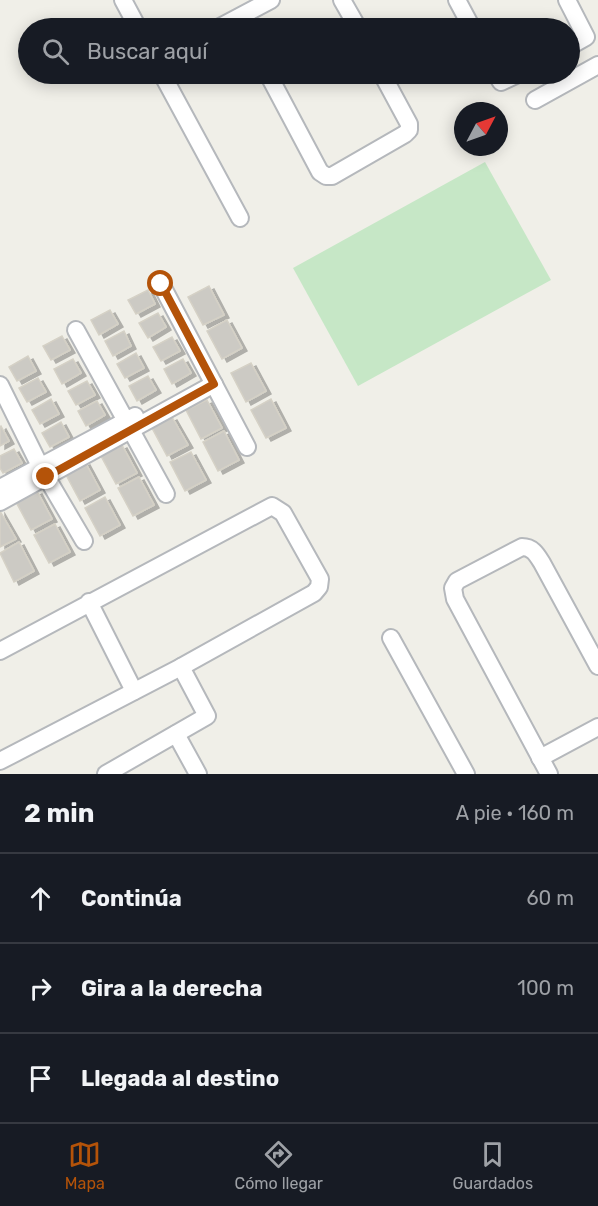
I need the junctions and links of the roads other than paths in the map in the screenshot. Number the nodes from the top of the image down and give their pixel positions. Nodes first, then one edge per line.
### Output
1 (123, 0) edge
2 (271, 0) edge
3 (342, 0) edge
4 (457, 0) edge
5 (567, 0) edge
6 (133, 18) edge
7 (248, 18) edge
8 (352, 18) edge
9 (467, 18) edge
10 (576, 18) edge
11 (580, 25) edge
12 (580, 40) edge
13 (598, 65) edge
14 (580, 75) edge
15 (167, 84) edge
16 (273, 84) edge
17 (387, 84) edge
18 (564, 84) edge
19 (535, 100) dead end
20 (240, 218) dead end
21 (161, 284) dead end
22 (76, 330) dead end
23 (212, 380) junction
24 (0, 385) edge
25 (129, 426) junction
26 (247, 447) dead end
27 (43, 472) junction
28 (0, 488) edge
29 (166, 494) dead end
30 (0, 502) edge
31 (84, 541) dead end
32 (89, 602) junction
33 (391, 638) dead end
34 (0, 651) edge
35 (598, 666) edge
36 (181, 667) junction
37 (134, 691) junction
38 (598, 727) edge
39 (176, 734) junction
40 (540, 758) junction
41 (0, 761) edge
42 (106, 774) edge
43 (198, 774) edge
44 (466, 774) edge
45 (549, 774) edge

1 - 6 street
2 - 7 street
3 - 8 street
4 - 9 street
5 - 10 street
11 - 12 street
13 - 14 street
15 - 20 street
16 - 17 street
18 - 19 street
21 - 23 street
22 - 25 street
23 - 25 street
23 - 26 street
24 - 27 street
25 - 27 street
25 - 29 street
27 - 28 street
27 - 30 street
27 - 31 street
32 - 34 street
32 - 36 street
32 - 37 street
33 - 44 street
35 - 40 street
36 - 37 street
36 - 39 street
37 - 41 street
38 - 40 street
39 - 42 street
39 - 43 street
40 - 45 street

